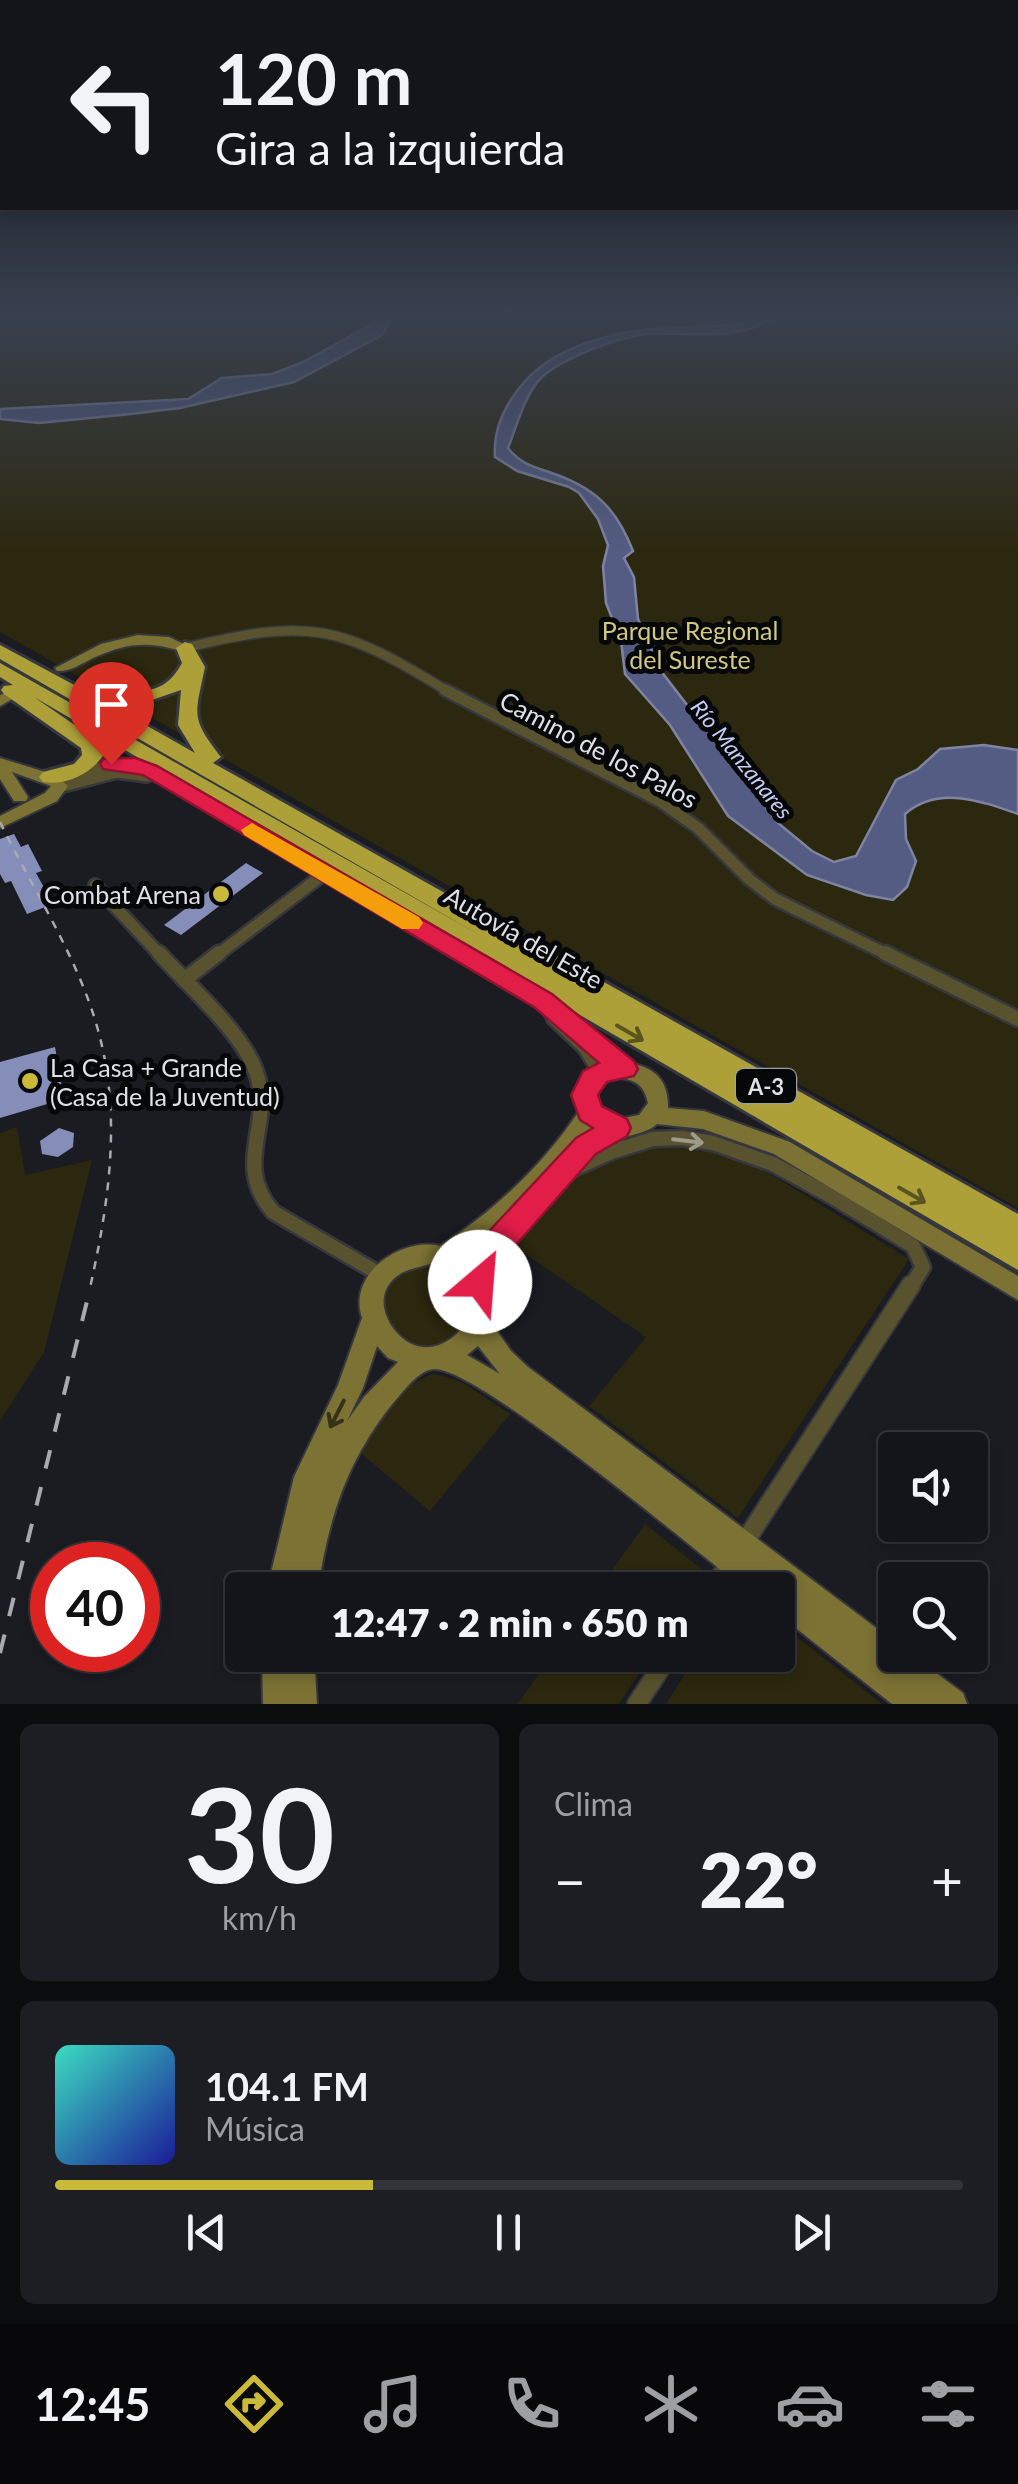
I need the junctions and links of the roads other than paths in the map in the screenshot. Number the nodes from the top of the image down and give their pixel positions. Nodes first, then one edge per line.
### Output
1 (0, 641) edge
2 (185, 648) junction
3 (0, 651) edge
4 (62, 668) dead end
5 (0, 669) edge
6 (85, 688) junction
7 (2, 693) edge
8 (211, 757) junction
9 (0, 764) edge
10 (51, 780) junction
11 (19, 794) junction
12 (38, 801) junction
13 (0, 815) edge
14 (0, 823) edge
15 (345, 846) junction
16 (320, 877) junction
17 (95, 886) dead end
18 (184, 980) junction
19 (1018, 1019) edge
20 (625, 1069) junction
21 (601, 1073) junction
22 (590, 1112) junction
23 (655, 1115) junction
24 (617, 1128) junction
25 (562, 1174) junction
26 (1018, 1229) edge
27 (444, 1256) junction
28 (1018, 1257) edge
29 (383, 1276) junction
30 (480, 1282) junction
31 (1018, 1289) edge
32 (372, 1323) junction
33 (479, 1326) junction
34 (429, 1357) junction
35 (737, 1552) junction
36 (286, 1572) edge
37 (307, 1572) edge
38 (724, 1572) edge
39 (754, 1572) edge
40 (795, 1609) edge
41 (277, 1672) edge
42 (300, 1672) edge
43 (658, 1672) edge
44 (278, 1704) edge
45 (302, 1704) edge
46 (637, 1704) edge
47 (916, 1704) edge
48 (952, 1704) edge

1 - 6 highway
2 - 4 street
2 - 6 highway
2 - 8 highway
2 - 19 street, Camino de los Palos
3 - 15 highway, Autovía del Este / A-3
5 -> 28 highway, Autovía del Este / A-3
6 - 8 highway
7 - 10 highway
8 - 15 highway
9 - 10 street
9 - 11 street
10 - 11 street
10 - 12 street
10 - 16 street
10 - 20 street
11 - 12 street
11 - 13 street
12 - 14 street
15 - 26 highway, Autovía del Este / A-3
16 - 18 street
16 - 21 street
17 - 18 street
18 - 29 street
20 - 21 street
20 - 23 street
21 - 22 street
22 - 24 street
22 - 27 street
23 - 24 street
23 - 31 street
24 - 25 street
25 - 30 street
25 -> 35 street
27 - 29 street
27 - 30 street
29 - 32 street
30 - 33 street
32 - 34 street
32 -> 36 street
33 - 34 street
33 - 35 street
34 - 35 street
34 - 37 street
35 - 38 street
35 - 39 street
35 - 48 street
40 - 47 street
41 - 44 street
42 - 45 street
43 - 46 street

